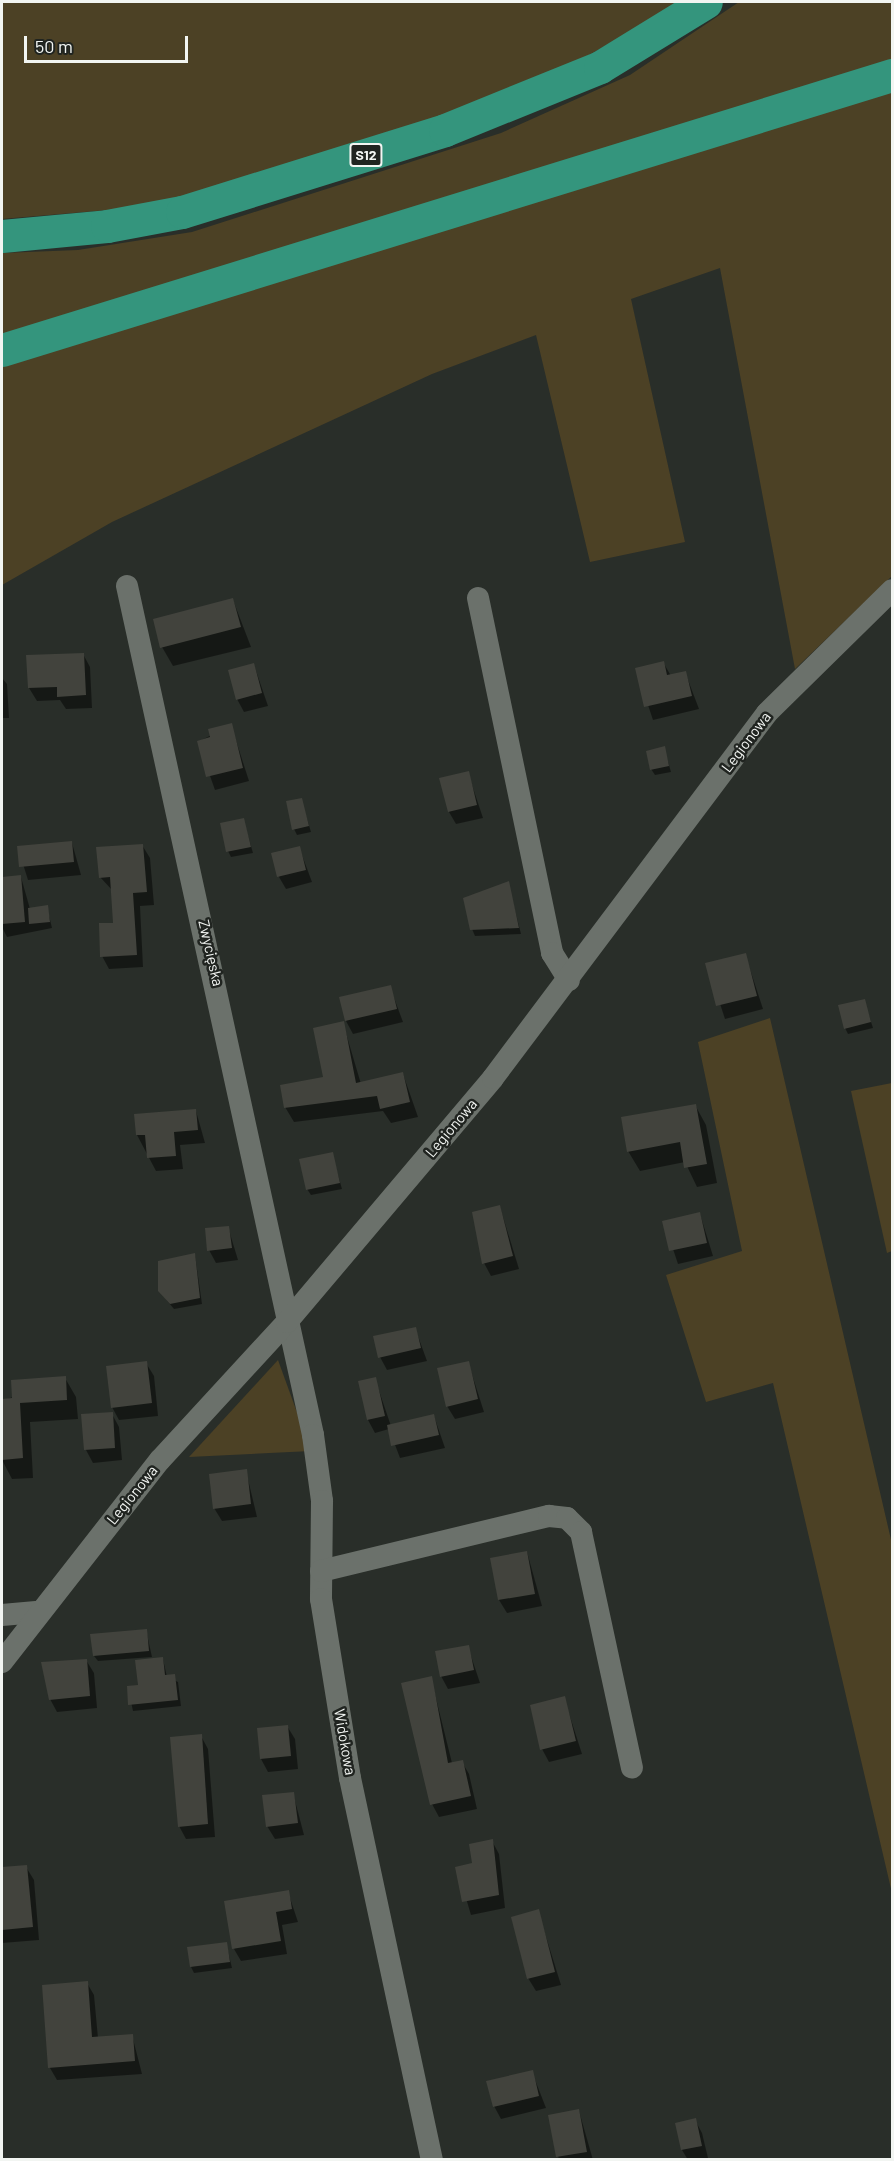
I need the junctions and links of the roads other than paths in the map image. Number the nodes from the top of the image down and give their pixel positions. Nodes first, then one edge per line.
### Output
1 (706, 2) edge
2 (892, 75) edge
3 (2, 236) edge
4 (2, 350) edge
5 (127, 586) dead end
6 (892, 590) edge
7 (478, 598) dead end
8 (569, 980) junction
9 (287, 1322) junction
10 (321, 1571) junction
11 (39, 1612) junction
12 (2, 1615) edge
13 (2, 1662) edge
14 (632, 1768) dead end
15 (432, 2160) edge

1 - 3 highway, S12
2 - 4 highway
5 - 9 street, Zwycięska
6 - 8 street, Legionowa
7 - 8 street
8 - 9 street, Legionowa
9 - 10 street, Widokowa
9 - 11 street, Legionowa
10 - 14 street
10 - 15 street, Widokowa
11 - 12 street
11 - 13 street, Legionowa

